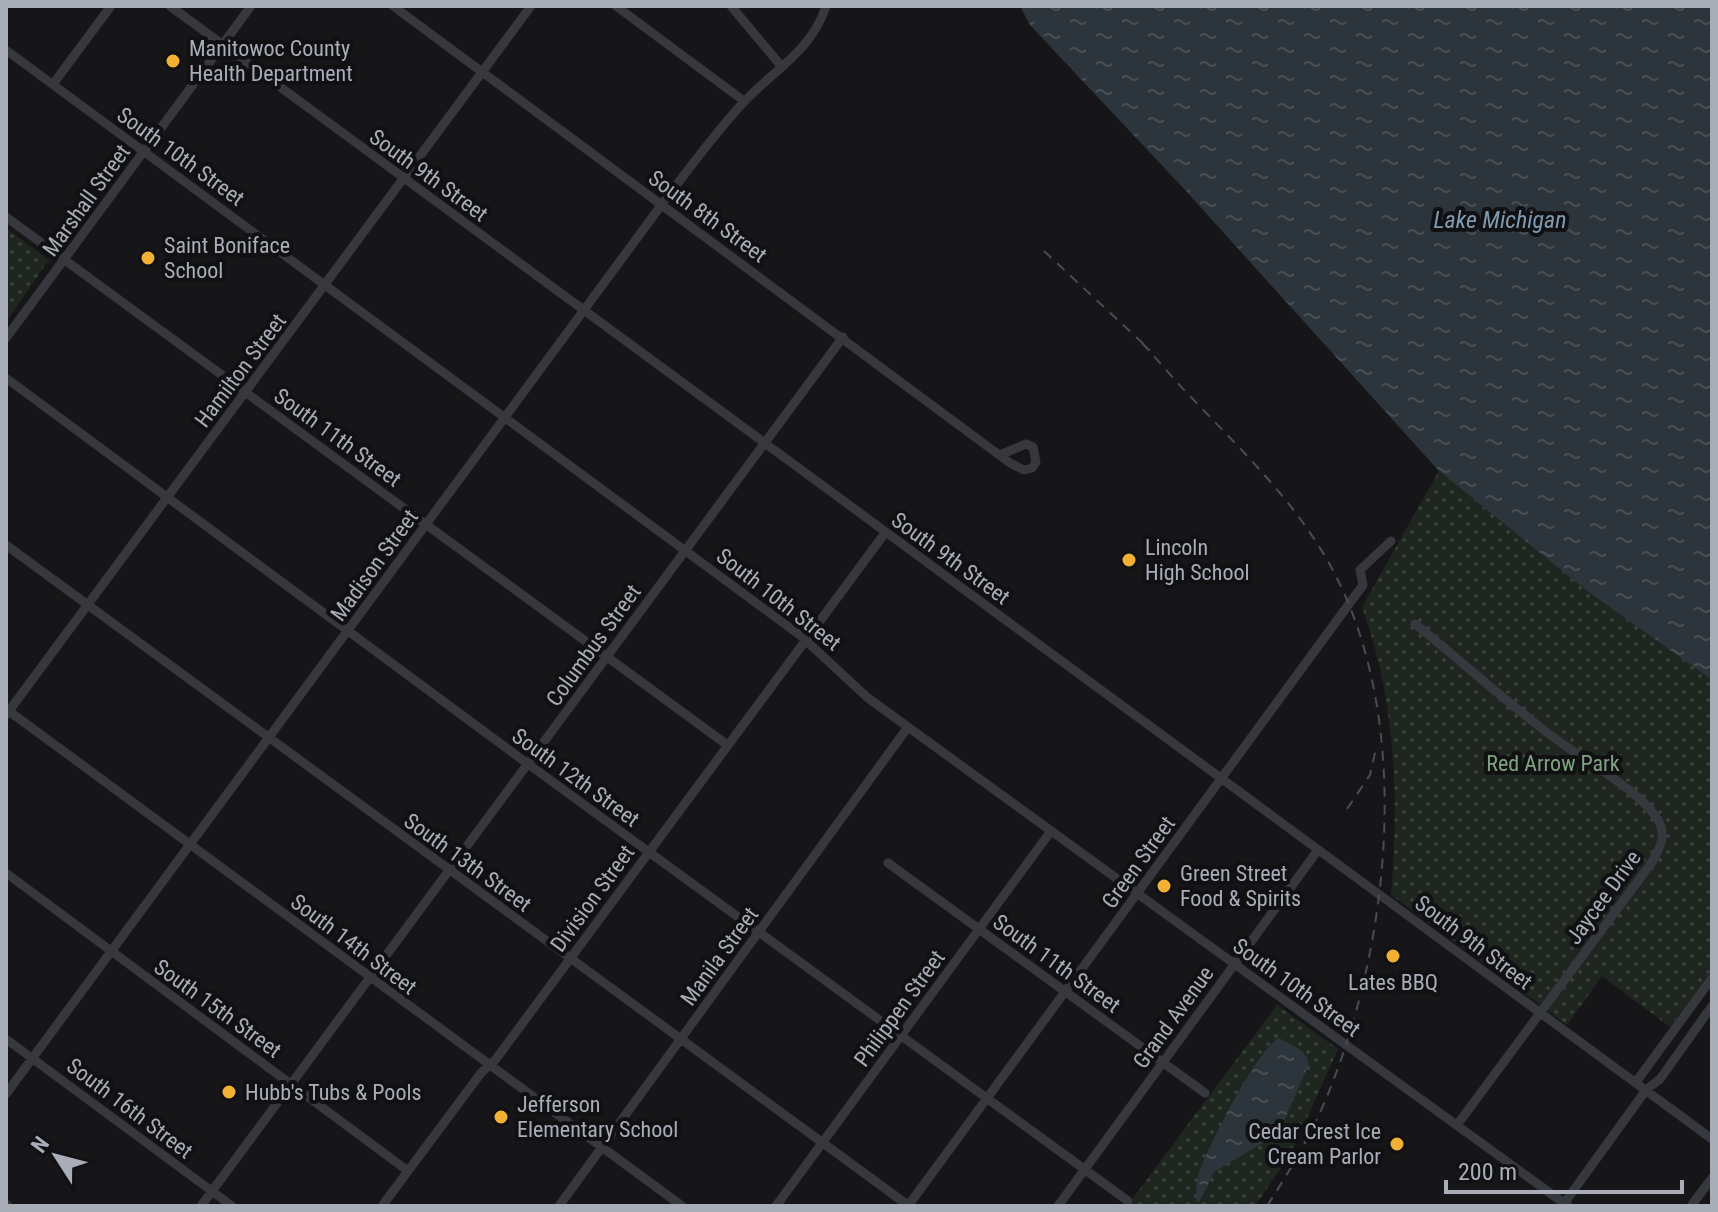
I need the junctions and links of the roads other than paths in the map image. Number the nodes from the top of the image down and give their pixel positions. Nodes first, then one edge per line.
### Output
1 (111, 6) edge
2 (170, 6) edge
3 (251, 6) edge
4 (393, 6) edge
5 (531, 6) edge
6 (616, 6) edge
7 (731, 6) edge
8 (826, 6) edge
9 (223, 45) junction
10 (6, 50) edge
11 (782, 67) junction
12 (481, 71) junction
13 (53, 84) junction
14 (744, 101) junction
15 (143, 152) junction
16 (403, 178) junction
17 (662, 204) junction
18 (6, 217) edge
19 (65, 259) junction
20 (326, 284) junction
21 (584, 311) junction
22 (843, 337) junction
23 (6, 338) edge
24 (6, 378) edge
25 (246, 392) junction
26 (506, 418) junction
27 (764, 444) junction
28 (1002, 454) dead end
29 (167, 498) junction
30 (427, 524) junction
31 (885, 533) junction
32 (1391, 541) dead end
33 (6, 545) edge
34 (686, 550) junction
35 (87, 605) junction
36 (1415, 624) dead end
37 (348, 631) junction
38 (806, 639) junction
39 (608, 657) junction
40 (7, 712) edge
41 (908, 727) junction
42 (269, 737) junction
43 (726, 744) junction
44 (528, 764) junction
45 (1221, 778) junction
46 (1051, 831) junction
47 (190, 844) junction
48 (1318, 850) junction
49 (648, 852) junction
50 (888, 863) dead end
51 (449, 871) junction
52 (6, 873) edge
53 (1137, 894) junction
54 (979, 929) junction
55 (759, 933) junction
56 (111, 952) junction
57 (569, 959) junction
58 (1234, 964) junction
59 (370, 978) junction
60 (1712, 978) edge
61 (1066, 990) junction
62 (1712, 1006) edge
63 (1540, 1013) junction
64 (901, 1035) junction
65 (6, 1039) edge
66 (680, 1040) junction
67 (33, 1058) junction
68 (1162, 1062) junction
69 (489, 1066) junction
70 (1636, 1082) junction
71 (291, 1084) junction
72 (1646, 1090) junction
73 (1205, 1093) dead end
74 (6, 1094) edge
75 (986, 1098) junction
76 (1457, 1125) junction
77 (1712, 1139) edge
78 (823, 1143) junction
79 (601, 1147) junction
80 (1085, 1169) junction
81 (408, 1171) junction
82 (1712, 1178) edge
83 (212, 1191) junction
84 (1128, 1201) dead end
85 (1565, 1205) edge
86 (201, 1206) edge
87 (232, 1206) edge
88 (382, 1206) edge
89 (559, 1206) edge
90 (682, 1206) edge
91 (776, 1206) edge
92 (909, 1206) edge
93 (1058, 1206) edge
94 (1691, 1206) edge

1 - 13 street
2 - 9 street, South 9th Street
3 - 9 street, Marshall Street
4 - 12 street, South 8th Street
5 - 12 street, Hamilton Street
6 - 14 street
7 - 11 street
8 - 11 street, Madison Street
9 - 15 street, Marshall Street
9 - 16 street, South 9th Street
10 - 13 street, South 10th Street
11 - 14 street, Madison Street
12 - 16 street, Hamilton Street
12 - 17 street, South 8th Street
13 - 15 street, South 10th Street
14 - 17 street, Madison Street
15 - 19 street, Marshall Street
15 - 20 street, South 10th Street
16 - 20 street, Hamilton Street
16 - 21 street, South 9th Street
17 - 21 street, Madison Street
17 - 22 street, South 8th Street
18 - 19 street, South 11th Street
19 - 23 street, Marshall Street
19 - 25 street, South 11th Street
20 - 25 street, Hamilton Street
20 - 26 street, South 10th Street
21 - 26 street, Madison Street
21 - 27 street, South 9th Street
22 - 27 street, Columbus Street
22 - 28 street, South 8th Street
24 - 29 street, South 12th Street
25 - 29 street, Hamilton Street
25 - 30 street, South 11th Street
26 - 30 street, Madison Street
26 - 34 street, South 10th Street
27 - 31 street, South 9th Street
27 - 34 street, Columbus Street
29 - 35 street, Hamilton Street
29 - 37 street, South 12th Street
30 - 37 street, Madison Street
30 - 39 street, South 11th Street
31 - 38 street, Division Street
31 - 45 street, South 9th Street
32 - 45 street, Green Street
33 - 35 street, South 13th Street
34 - 38 street, South 10th Street
34 - 39 street, Columbus Street
35 - 40 street, Hamilton Street
35 - 42 street, South 13th Street
36 - 63 street, Jaycee Drive
37 - 42 street, Madison Street
37 - 44 street, South 12th Street
38 - 41 street, South 10th Street
38 - 43 street, Division Street
39 - 43 street, South 11th Street
39 - 44 street, Columbus Street
40 - 47 street, South 14th Street
41 - 46 street, South 10th Street
41 - 55 street, Manila Street
42 - 47 street, Madison Street
42 - 51 street, South 13th Street
43 - 49 street, Division Street
44 - 49 street, South 12th Street
44 - 51 street, Columbus Street
45 - 48 street, South 9th Street
45 - 53 street, Green Street
46 - 53 street, South 10th Street
46 - 54 street, Philippen Street
47 - 56 street, Madison Street
47 - 59 street, South 14th Street
48 - 58 street, Grand Avenue
48 - 63 street, South 9th Street
49 - 55 street, South 12th Street
49 - 57 street, Division Street
50 - 54 street, South 11th Street
51 - 57 street, South 13th Street
51 - 59 street, Columbus Street
52 - 56 street, South 15th Street
53 - 58 street, South 10th Street
53 - 61 street, Green Street
54 - 61 street, South 11th Street
54 - 64 street, Philippen Street
55 - 64 street, South 12th Street
55 - 66 street, Manila Street
56 - 67 street, Madison Street
56 - 71 street, South 15th Street
57 - 66 street, South 13th Street
57 - 69 street, Division Street
58 - 68 street, Grand Avenue
58 - 76 street, South 10th Street
59 - 69 street, South 14th Street
59 - 71 street, Columbus Street
60 - 70 street
61 - 68 street, South 11th Street
61 - 75 street, Green Street
62 - 72 street
63 - 70 street, South 9th Street
63 - 76 street, Jaycee Drive
64 - 75 street, South 12th Street
64 - 78 street, Philippen Street
65 - 67 street, South 16th Street
66 - 78 street, South 13th Street
66 - 79 street, Manila Street
67 - 74 street, Madison Street
67 - 83 street, South 16th Street
68 - 73 street, South 11th Street
68 - 80 street, Grand Avenue
69 - 79 street, South 14th Street
69 - 81 street, Division Street
70 - 72 street, South 9th Street
71 - 81 street, South 15th Street
71 - 83 street, Columbus Street
72 - 77 street, South 9th Street
72 - 85 street
75 - 80 street, South 12th Street
75 - 92 street, Green Street
76 - 85 street, South 10th Street
78 - 91 street, Philippen Street
78 - 92 street, South 13th Street
79 - 89 street, Manila Street
79 - 90 street, South 14th Street
80 - 84 street, South 12th Street
80 - 93 street, Grand Avenue
81 - 88 street, Division Street
82 - 94 street
83 - 86 street, Columbus Street
83 - 87 street, South 16th Street

